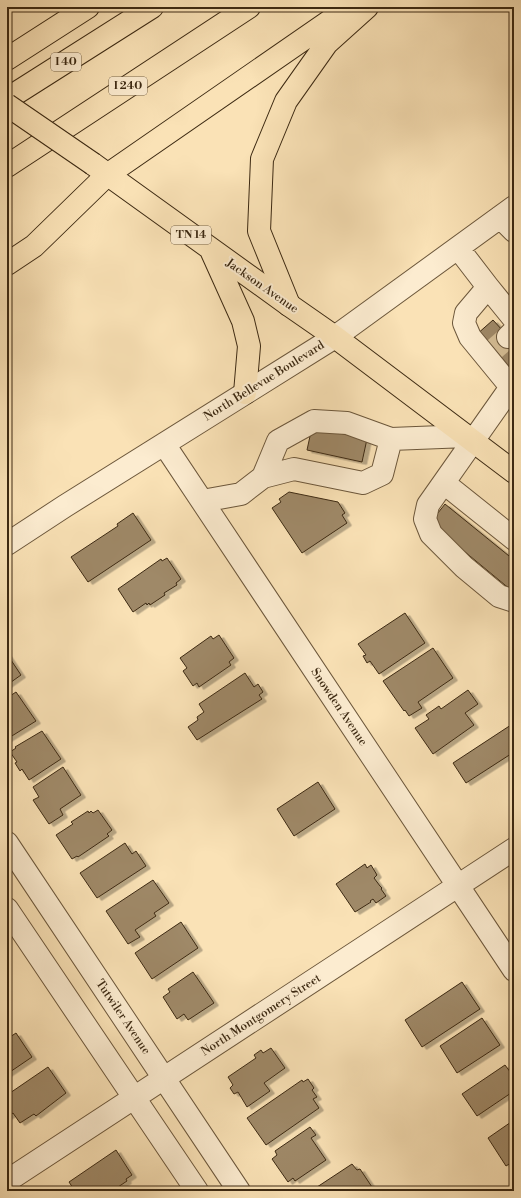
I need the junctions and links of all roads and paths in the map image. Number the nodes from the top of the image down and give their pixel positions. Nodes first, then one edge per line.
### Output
1 (88, 7) edge
2 (152, 7) edge
3 (249, 7) edge
4 (350, 7) edge
5 (367, 7) edge
6 (7, 59) edge
7 (7, 99) edge
8 (7, 105) edge
9 (7, 166) edge
10 (100, 169) junction
11 (509, 218) edge
12 (458, 248) junction
13 (211, 249) junction
14 (7, 264) edge
15 (488, 287) junction
16 (289, 305) junction
17 (512, 329) edge
18 (336, 337) junction
19 (509, 382) edge
20 (245, 393) junction
21 (470, 439) junction
22 (391, 440) junction
23 (164, 444) junction
24 (514, 472) edge
25 (264, 477) junction
26 (444, 483) junction
27 (202, 501) junction
28 (514, 539) edge
29 (7, 544) edge
30 (514, 601) edge
31 (7, 843) edge
32 (514, 849) edge
33 (458, 886) junction
34 (7, 909) edge
35 (514, 970) edge
36 (164, 1079) junction
37 (134, 1098) junction
38 (7, 1181) edge
39 (197, 1191) edge
40 (239, 1191) edge

1 - 6 main road
2 - 7 main road, I 40
3 - 9 main road, I 240
4 - 10 main road
5 - 16 main road
8 - 10 main road, Jackson Avenue / TN 14, bridge
10 - 13 main road, Jackson Avenue / TN 14
10 - 14 main road
11 - 12 street, North Bellevue Boulevard
12 - 15 street
12 - 18 street, North Bellevue Boulevard
13 - 16 main road, Jackson Avenue / TN 14
13 - 20 main road
15 - 17 street
15 - 19 street
16 - 18 main road, Jackson Avenue / TN 14
18 - 20 street, North Bellevue Boulevard
18 - 21 main road, Jackson Avenue / TN 14
19 - 21 street
20 - 23 street, North Bellevue Boulevard
21 - 22 street
21 - 24 main road, Jackson Avenue / TN 14
21 - 26 street
22 - 25 street
22 - 25 street
23 - 27 street, Snowden Avenue
23 - 29 street, North Bellevue Boulevard
25 - 27 street
26 - 28 street
26 - 30 street
27 - 33 street, Snowden Avenue
31 - 36 street, Tutwiler Avenue
32 - 33 street, North Montgomery Street
33 - 35 street, Snowden Avenue
33 - 36 street, North Montgomery Street
34 - 37 street
36 - 37 street, North Montgomery Street
36 - 40 street, Tutwiler Avenue
37 - 38 street, North Montgomery Street
37 - 39 street

